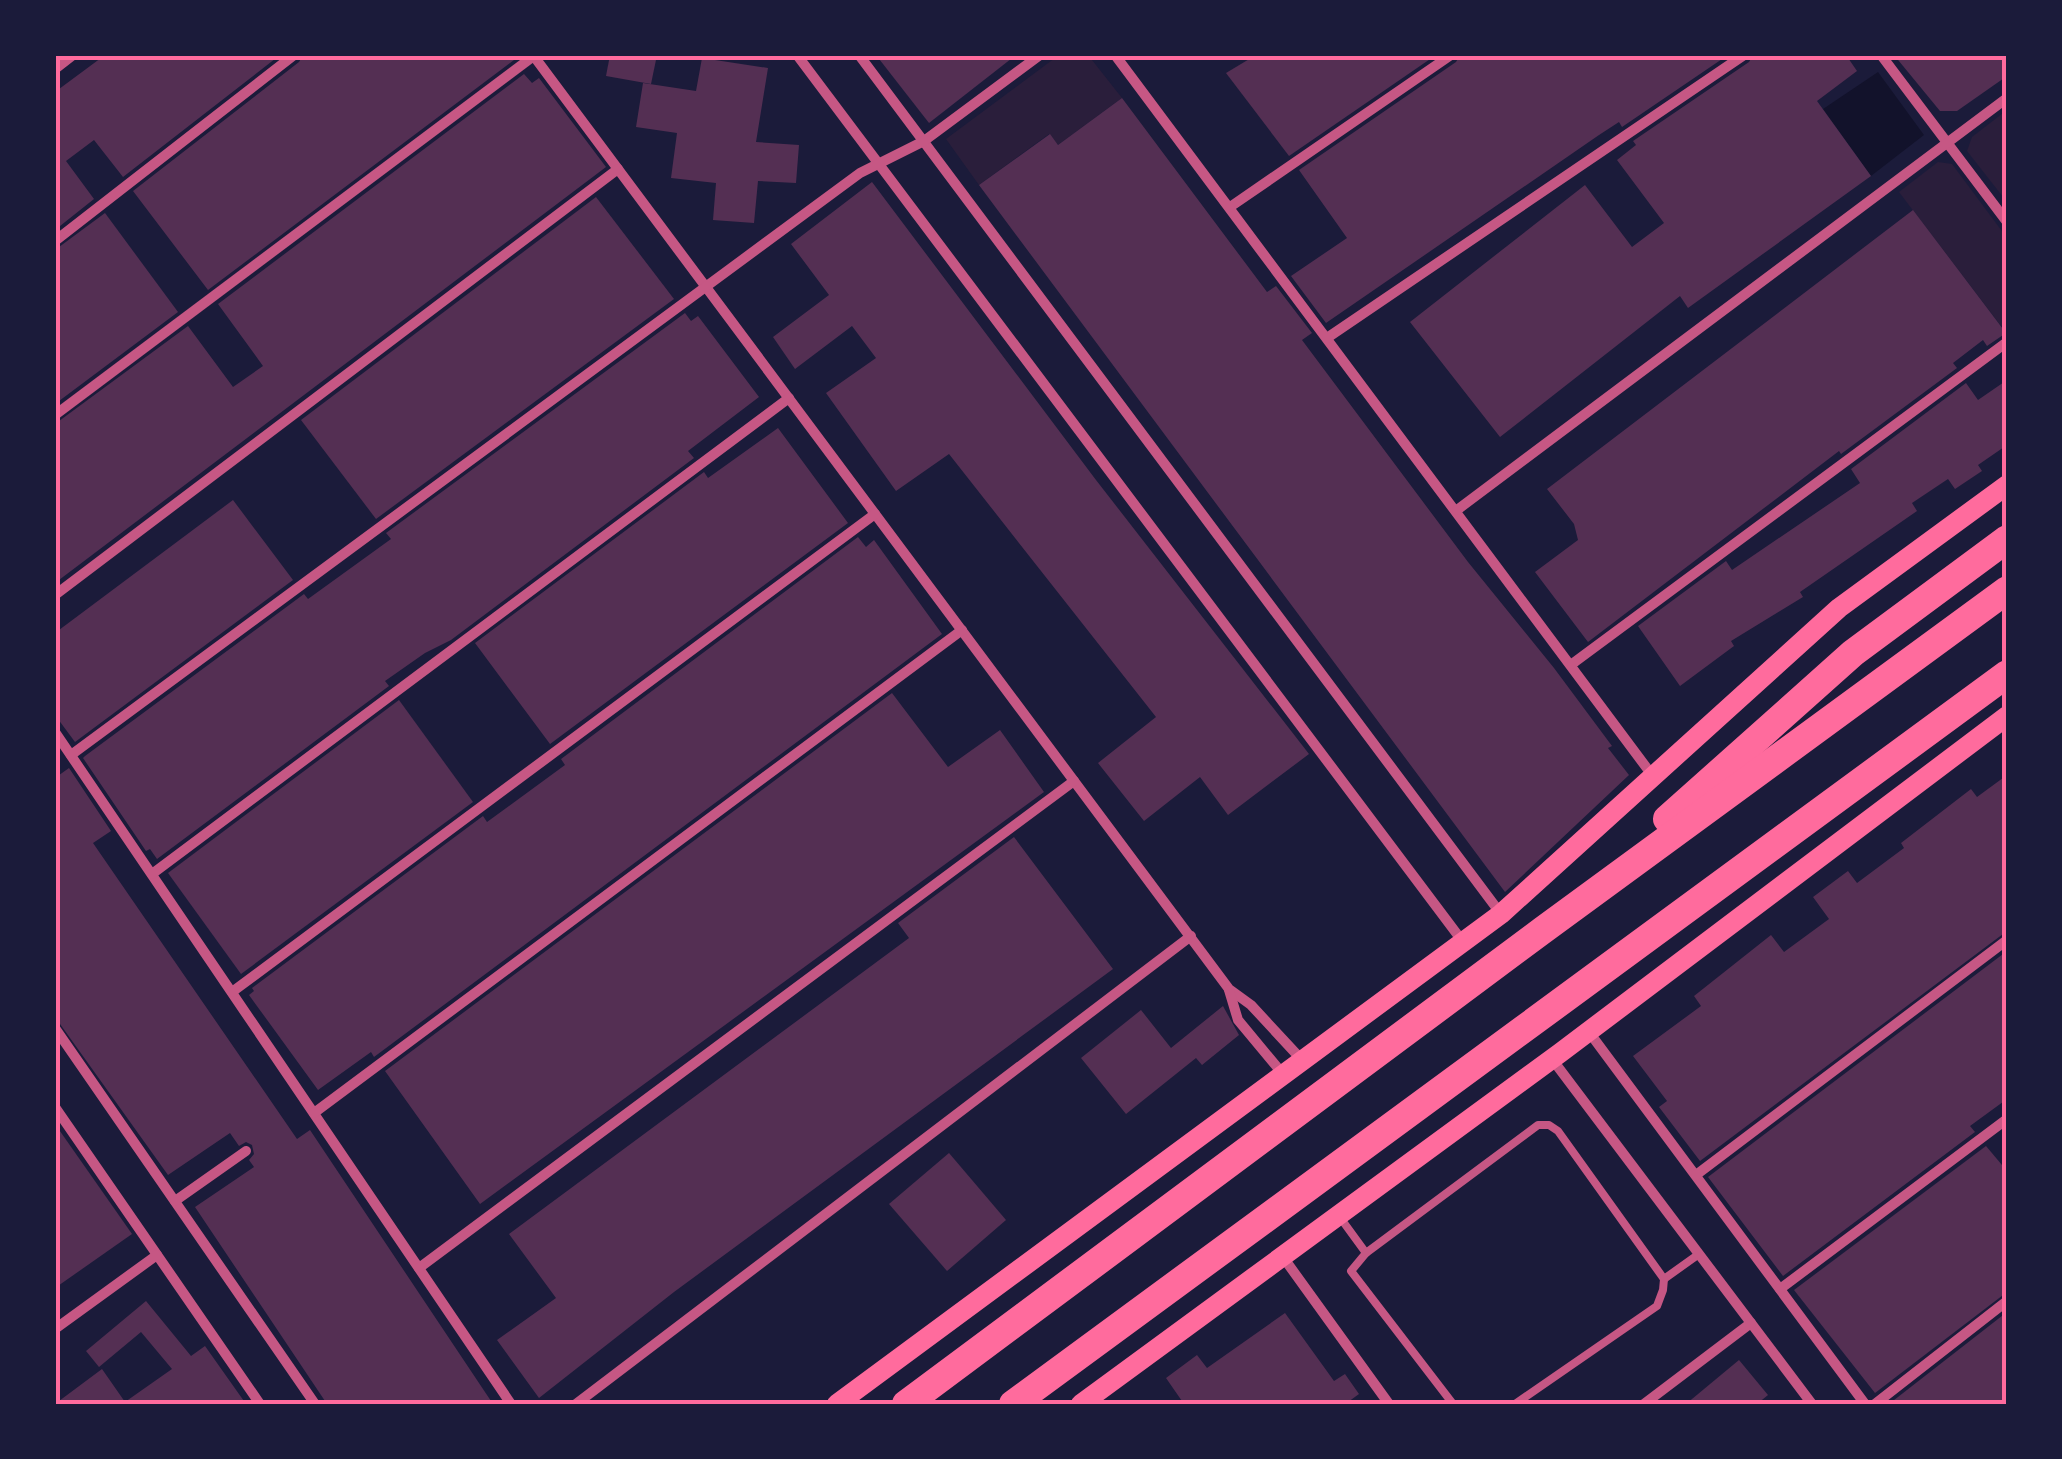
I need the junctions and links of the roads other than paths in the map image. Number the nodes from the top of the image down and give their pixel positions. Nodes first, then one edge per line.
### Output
1 (73, 55) edge
2 (294, 55) edge
3 (534, 55) edge
4 (797, 55) edge
5 (860, 55) edge
6 (1040, 55) edge
7 (1115, 55) edge
8 (1452, 55) edge
9 (1744, 55) edge
10 (1881, 55) edge
11 (55, 69) edge
12 (2007, 98) edge
13 (924, 141) junction
14 (1948, 142) junction
15 (879, 164) junction
16 (618, 169) junction
17 (1230, 206) junction
18 (2007, 222) edge
19 (55, 242) edge
20 (706, 286) junction
21 (1328, 338) junction
22 (2007, 342) edge
23 (789, 398) junction
24 (55, 415) edge
25 (2007, 485) edge
26 (1457, 510) junction
27 (875, 514) junction
28 (2007, 539) edge
29 (2007, 590) edge
30 (55, 594) edge
31 (962, 630) junction
32 (1572, 664) junction
33 (2007, 674) edge
34 (2007, 716) edge
35 (55, 732) edge
36 (70, 754) junction
37 (1652, 774) junction
38 (1074, 780) junction
39 (152, 874) junction
40 (1501, 914) junction
41 (1543, 930) junction
42 (1191, 936) junction
43 (2007, 940) edge
44 (1464, 942) junction
45 (1229, 989) junction
46 (232, 992) junction
47 (55, 1028) edge
48 (1589, 1032) junction
49 (1301, 1058) junction
50 (1552, 1060) junction
51 (1282, 1073) junction
52 (55, 1107) edge
53 (314, 1113) junction
54 (2007, 1119) edge
55 (246, 1151) dead end
56 (1696, 1176) junction
57 (175, 1201) junction
58 (1338, 1215) junction
59 (1366, 1253) junction
60 (1699, 1254) junction
61 (157, 1255) junction
62 (1282, 1256) junction
63 (419, 1268) junction
64 (1664, 1278) junction
65 (1780, 1289) junction
66 (2007, 1301) edge
67 (1751, 1323) junction
68 (55, 1329) edge
69 (260, 1404) edge
70 (315, 1404) edge
71 (511, 1404) edge
72 (576, 1404) edge
73 (837, 1404) edge
74 (906, 1404) edge
75 (1013, 1404) edge
76 (1081, 1404) edge
77 (1388, 1404) edge
78 (1453, 1404) edge
79 (1515, 1404) edge
80 (1644, 1404) edge
81 (1812, 1404) edge
82 (1865, 1404) edge
83 (1875, 1404) edge

1 - 11 street
2 - 19 street
3 - 16 street
3 - 24 street
4 - 15 street
5 - 13 street
6 - 13 street
7 - 17 street
8 - 17 street
9 - 21 street
10 - 14 street
12 - 14 street
13 - 15 street
13 - 40 street
14 - 18 street
14 - 26 street
15 - 20 street
15 - 44 street
16 - 20 street
16 - 30 street
17 - 21 street
20 - 23 street
20 - 36 street
21 - 26 street
22 - 32 street
23 - 27 street
23 - 39 street
25 - 37 main road
26 - 32 street
27 - 31 street
27 - 46 street
28 - 41 highway
29 - 41 highway
31 - 38 street
31 - 53 street
32 - 37 street
33 - 75 highway
34 - 48 main road
35 - 36 street
36 - 39 street
37 - 40 main road
38 - 42 street
38 - 63 street
39 - 46 street
40 - 44 main road
41 - 74 highway
42 - 45 street
42 - 72 street
43 - 56 street
44 - 49 main road
45 - 49 street
45 - 51 street
46 - 53 street
47 - 57 street
48 - 50 main road
48 - 56 street
49 - 51 main road
50 - 58 main road
50 - 60 street
51 - 73 main road
52 - 61 street
53 - 63 street
54 - 65 street
55 - 57 street
56 - 65 street
57 - 70 street
58 - 59 lane
58 - 62 main road
59 - 64 lane
59 - 78 lane
60 - 64 lane
60 - 67 street
61 - 68 street
61 - 69 street
62 - 76 main road
62 - 77 street
63 - 71 street
64 - 79 lane
65 - 82 street
66 - 83 street
67 - 80 street
67 - 81 street

